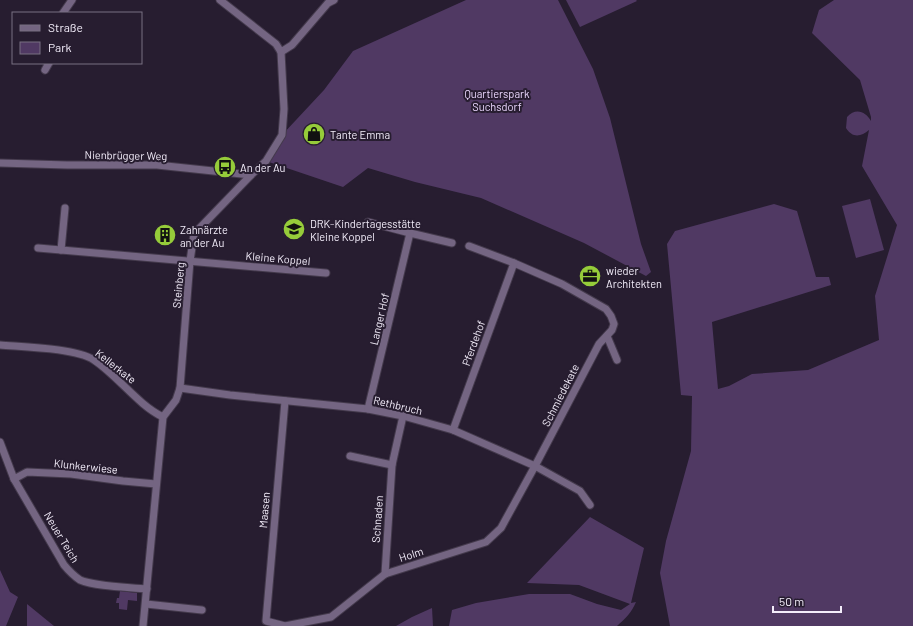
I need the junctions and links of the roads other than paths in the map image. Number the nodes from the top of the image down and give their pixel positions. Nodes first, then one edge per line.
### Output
1 (72, 0) edge
2 (220, 0) edge
3 (330, 1) edge
4 (65, 12) edge
5 (281, 52) junction
6 (0, 163) edge
7 (251, 175) junction
8 (65, 208) dead end
9 (368, 222) dead end
10 (410, 233) junction
11 (452, 243) dead end
12 (469, 246) dead end
13 (38, 248) dead end
14 (61, 250) junction
15 (190, 261) junction
16 (514, 263) junction
17 (326, 273) dead end
18 (607, 336) junction
19 (0, 345) edge
20 (617, 360) dead end
21 (180, 388) junction
22 (285, 401) junction
23 (368, 409) junction
24 (403, 416) junction
25 (163, 417) junction
26 (454, 430) junction
27 (0, 442) edge
28 (350, 456) dead end
29 (392, 465) junction
30 (535, 466) junction
31 (14, 479) junction
32 (156, 484) junction
33 (590, 505) dead end
34 (385, 574) junction
35 (147, 589) junction
36 (146, 604) junction
37 (202, 610) dead end
38 (266, 620) joint
39 (143, 626) edge

1 - 4 street
2 - 5 street
3 - 5 street
5 - 7 street, Steinberg
6 - 7 street, Nienbrügger Weg
7 - 15 street, Steinberg
8 - 14 street
9 - 10 street
10 - 11 street
10 - 23 street, Langer Hof
12 - 16 street
13 - 14 street, Kleine Koppel
14 - 15 street, Kleine Koppel
15 - 17 street, Kleine Koppel
15 - 21 street, Steinberg
16 - 18 street, Schmiedekate
16 - 26 street, Pferdehof
18 - 20 street
18 - 30 street, Schmiedekate
19 - 25 street, Kellerkate
21 - 22 street, Rethbruch
21 - 25 street, Steinberg
22 - 23 street, Rethbruch
22 - 38 street, Maasen
23 - 24 street, Rethbruch
24 - 26 street, Rethbruch
24 - 29 street, Schnaden
25 - 32 street
26 - 30 street, Rethbruch
27 - 31 street, Neuer Teich
28 - 29 street
29 - 34 street, Schnaden
30 - 33 street, Rethbruch
30 - 34 street, Holm
31 - 32 street, Klunkerwiese
31 - 35 street, Neuer Teich
32 - 35 street
34 - 38 street, Holm
35 - 36 street
36 - 37 street
36 - 39 street

